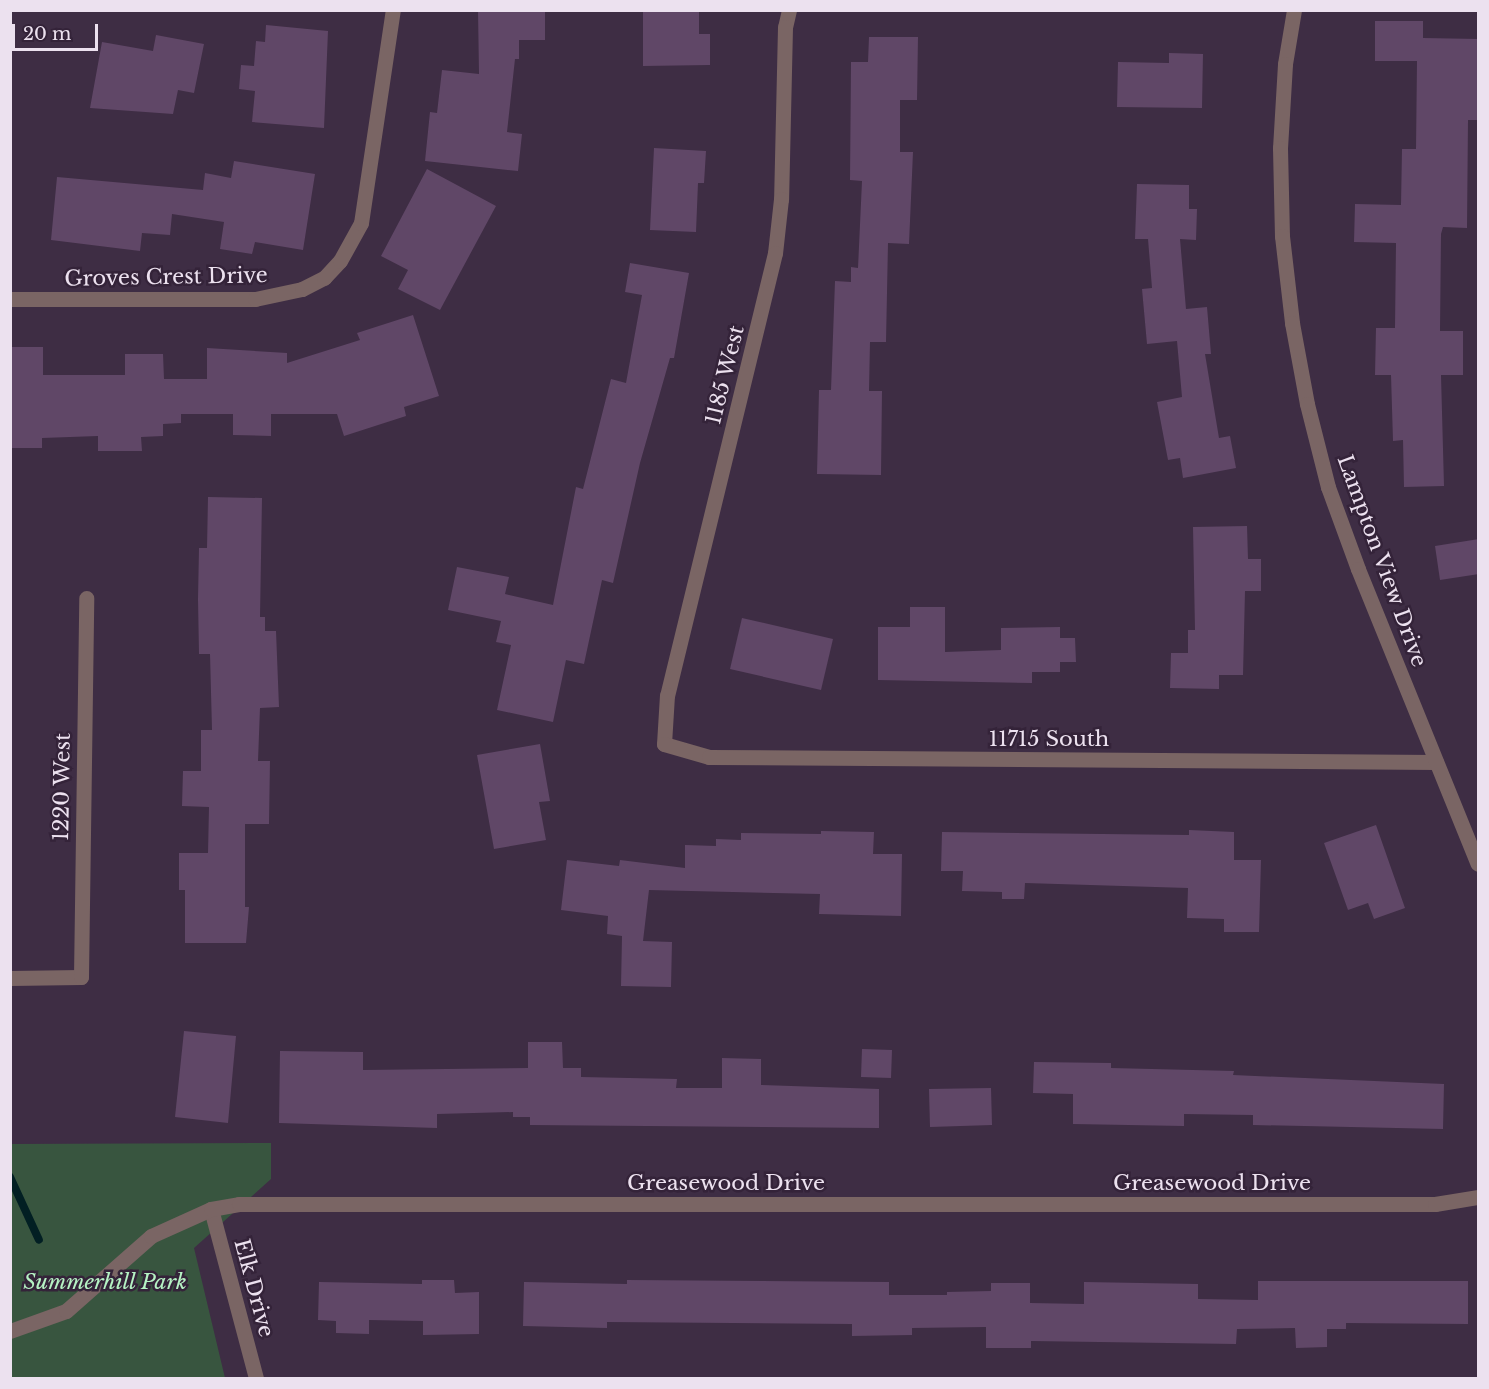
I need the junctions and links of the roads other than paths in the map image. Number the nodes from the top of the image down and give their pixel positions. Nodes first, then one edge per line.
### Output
1 (393, 10) edge
2 (789, 10) edge
3 (1294, 10) edge
4 (10, 299) edge
5 (86, 598) dead end
6 (664, 744) joint
7 (1436, 762) junction
8 (1479, 864) edge
9 (10, 978) edge
10 (1479, 1197) edge
11 (211, 1209) junction
12 (10, 1331) edge
13 (256, 1378) edge

1 - 4 street, Groves Crest Drive
2 - 6 street, 1185 West
3 - 7 street, Lampton View Drive
5 - 9 street, 1220 West
6 - 7 street, 11715 South
7 - 8 street, Lampton View Drive
10 - 11 street, Greasewood Drive
11 - 12 street, Greasewood Drive
11 - 13 street, Elk Drive

